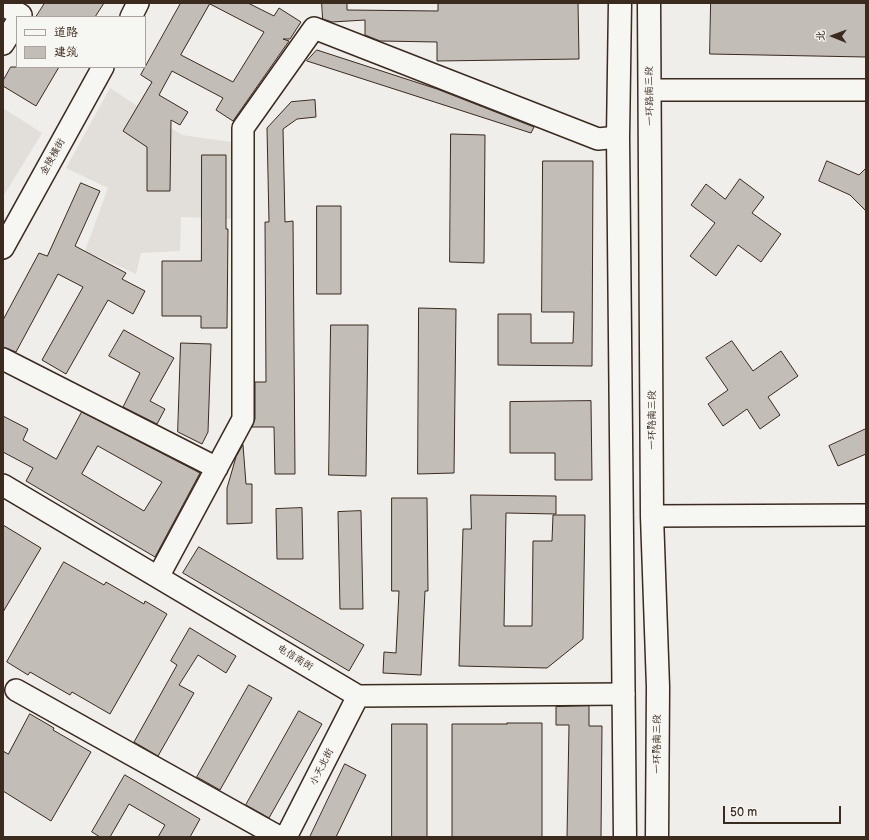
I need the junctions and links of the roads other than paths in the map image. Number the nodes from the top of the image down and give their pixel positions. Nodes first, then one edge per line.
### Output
1 (138, 3) edge
2 (608, 3) edge
3 (620, 3) edge
4 (649, 3) edge
5 (656, 3) edge
6 (3, 5) edge
7 (22, 14) edge
8 (131, 16) edge
9 (16, 23) edge
10 (3, 44) edge
11 (102, 68) edge
12 (619, 80) junction
13 (866, 90) edge
14 (655, 92) junction
15 (618, 137) junction
16 (3, 248) edge
17 (3, 359) edge
18 (217, 468) junction
19 (3, 485) edge
20 (866, 515) edge
21 (652, 516) junction
22 (158, 577) junction
23 (16, 690) dead end
24 (624, 694) junction
25 (358, 696) junction
26 (279, 837) edge
27 (286, 837) edge
28 (625, 837) edge
29 (657, 837) edge

1 - 8 street
2 - 12 main road
3 - 12 main road
4 - 14 main road, 一环路南三段
5 - 14 main road
6 - 7 street
9 - 10 street
11 - 16 street, 金陵横街
12 - 15 main road
13 - 14 street
14 - 21 main road, 一环路南三段
15 - 18 street
15 - 24 main road
17 - 18 street
18 - 22 street
19 - 22 street, 电信南街
20 - 21 street
21 - 29 main road, 一环路南三段
22 - 25 street, 电信南街
23 - 26 street
24 - 25 street
24 - 28 main road
25 - 27 street, 小天北街

